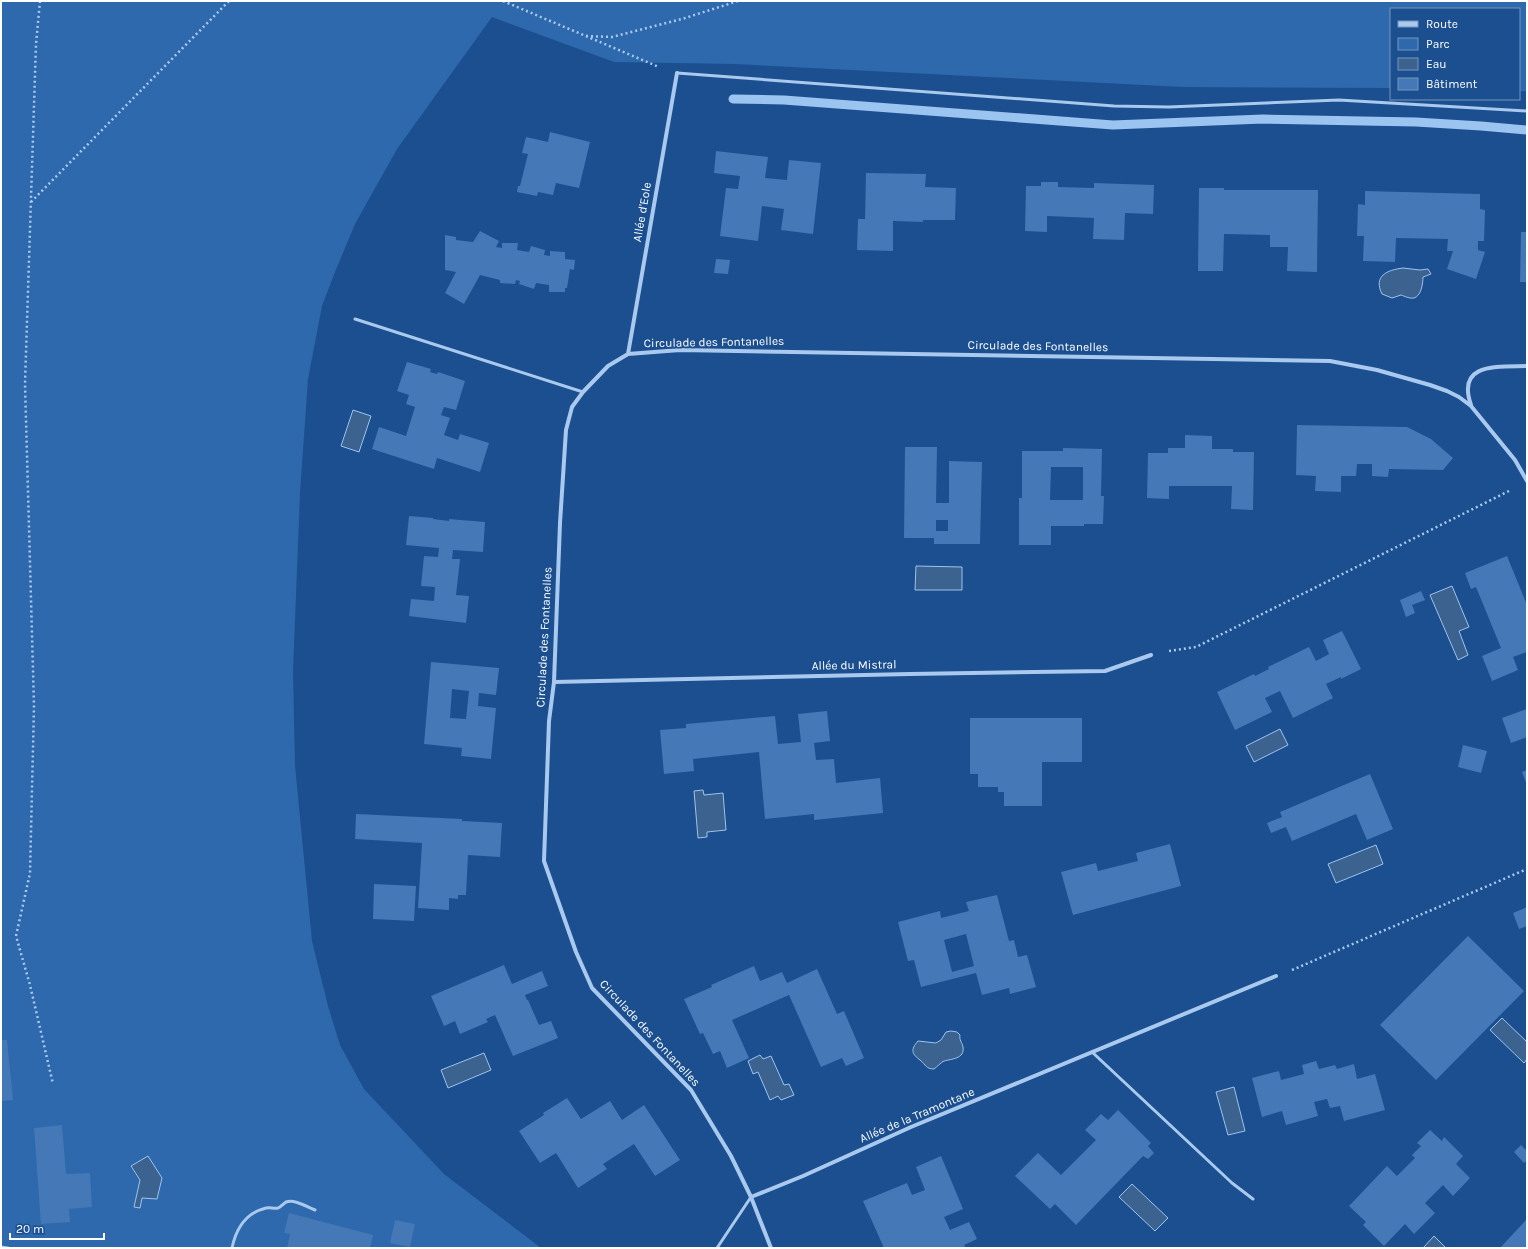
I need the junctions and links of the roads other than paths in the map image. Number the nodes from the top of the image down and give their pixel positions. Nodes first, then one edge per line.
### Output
1 (676, 73) joint
2 (1527, 111) edge
3 (355, 319) dead end
4 (628, 354) junction
5 (1527, 366) edge
6 (583, 392) junction
7 (1471, 406) junction
8 (1527, 481) edge
9 (1151, 655) road end
10 (554, 682) junction
11 (1276, 976) road end
12 (1092, 1052) junction
13 (751, 1197) junction
14 (1253, 1199) dead end
15 (315, 1210) dead end
16 (1, 1247) edge
17 (8, 1248) edge
18 (232, 1248) edge
19 (716, 1248) edge
20 (771, 1248) edge

1 - 2 lane
1 - 4 street, Allée d'Eole
3 - 6 lane
4 - 6 street, Circulade des Fontanelles
4 - 7 street, Circulade des Fontanelles
5 - 7 street
6 - 10 street, Circulade des Fontanelles
7 - 8 street, Circulade des Fontanelles
9 - 10 street, Allée du Mistral
10 - 13 street, Circulade des Fontanelles
11 - 12 street, Allée de la Tramontane
12 - 13 street, Allée de la Tramontane
12 - 14 lane
13 - 19 lane
13 - 20 street, Circulade des Fontanelles
15 - 18 lane
16 - 17 lane

